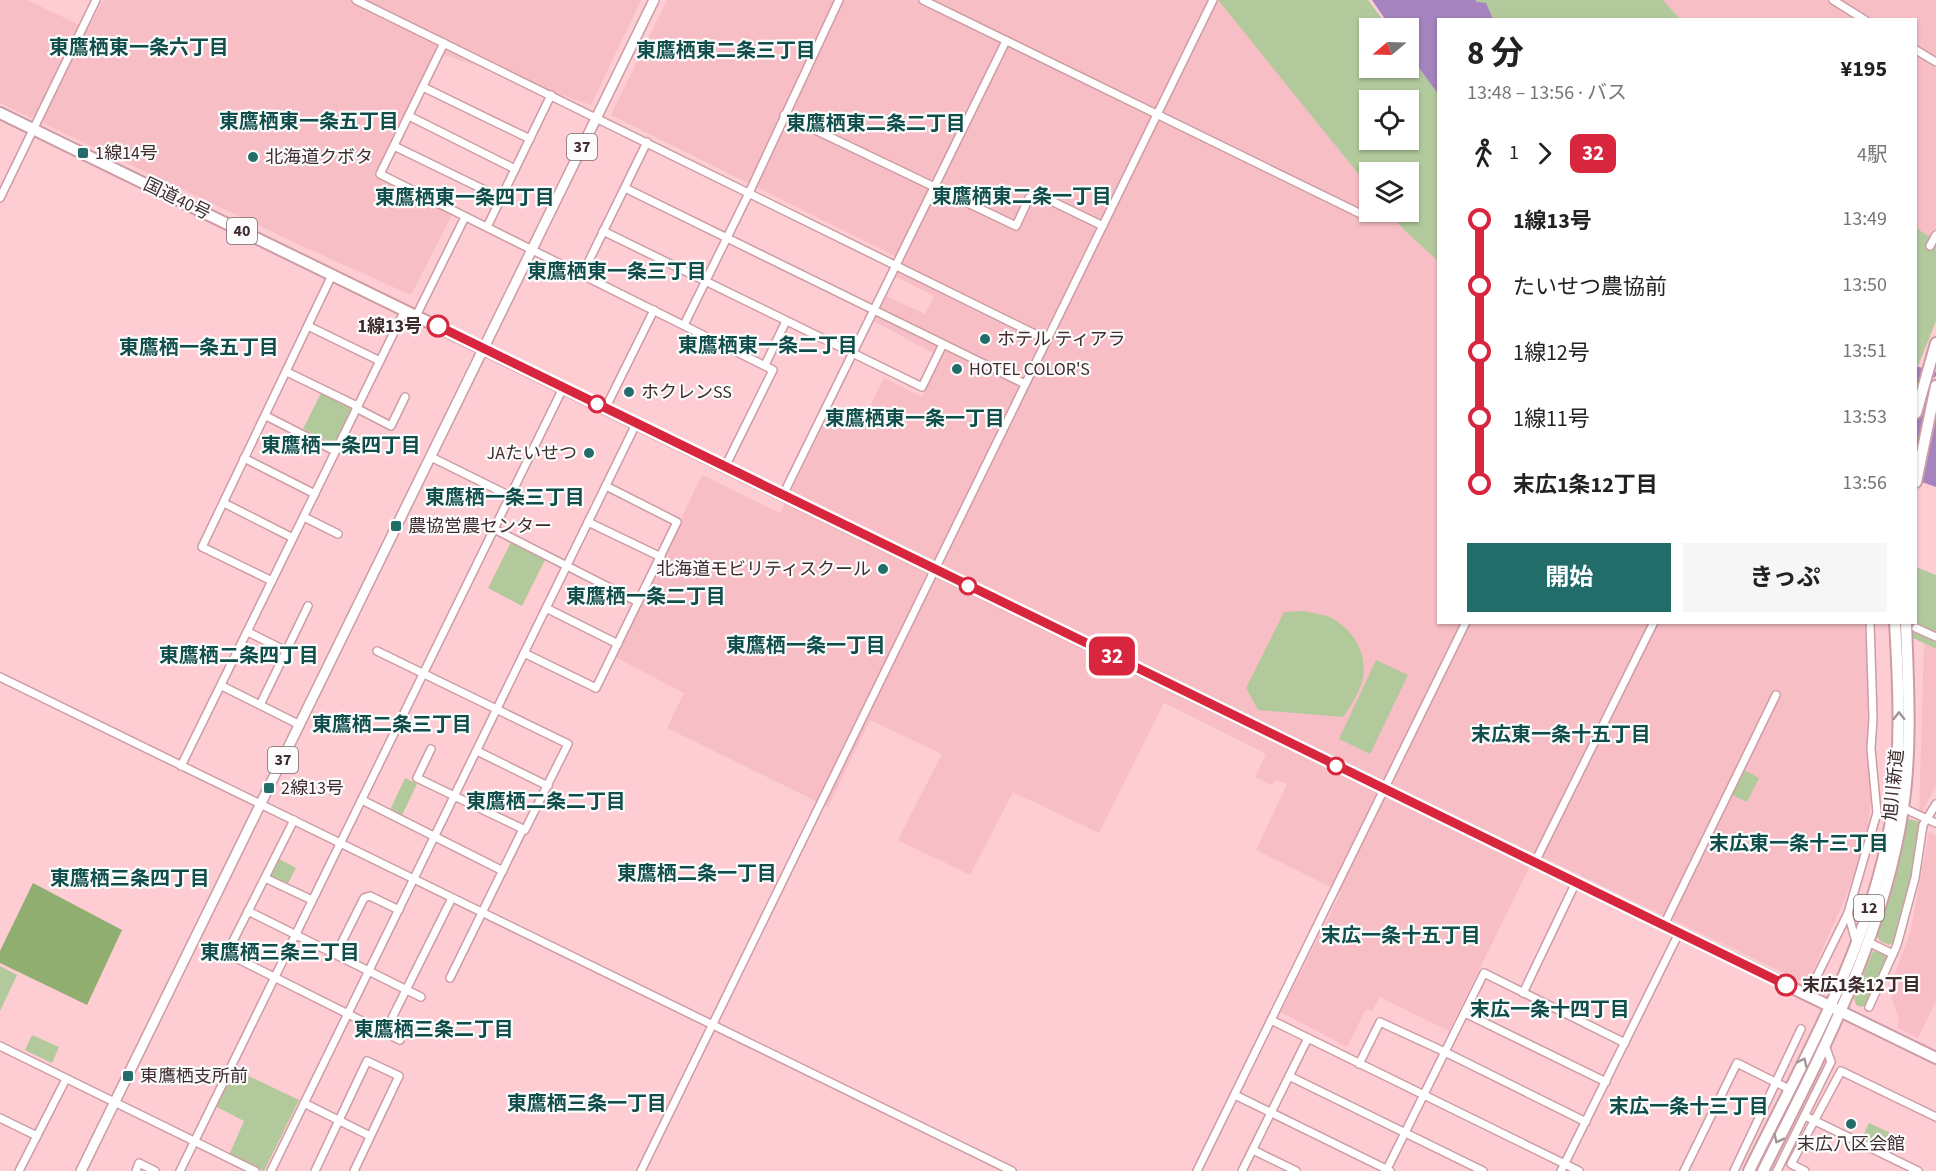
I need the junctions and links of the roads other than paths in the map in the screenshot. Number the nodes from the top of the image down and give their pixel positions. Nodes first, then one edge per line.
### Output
1 (96, 0) edge
2 (357, 0) edge
3 (654, 0) edge
4 (839, 0) edge
5 (923, 0) edge
6 (1213, 0) edge
7 (1833, 0) edge
8 (1862, 18) edge
9 (1006, 41) junction
10 (444, 43) junction
11 (1917, 51) edge
12 (1936, 62) edge
13 (423, 87) junction
14 (551, 95) junction
15 (0, 112) edge
16 (784, 115) junction
17 (1157, 115) junction
18 (409, 116) junction
19 (597, 118) junction
20 (34, 129) junction
21 (530, 139) junction
22 (647, 142) junction
23 (394, 146) junction
24 (515, 169) junction
25 (624, 188) junction
26 (934, 188) junction
27 (749, 193) junction
28 (0, 198) edge
29 (501, 198) junction
30 (1359, 213) edge
31 (465, 216) junction
32 (1103, 226) junction
33 (487, 227) junction
34 (603, 231) junction
35 (1936, 235) edge
36 (727, 239) junction
37 (1930, 246) dead end
38 (532, 250) junction
39 (896, 265) junction
40 (332, 275) junction
41 (582, 275) junction
42 (706, 281) junction
43 (405, 310) junction
44 (654, 310) junction
45 (874, 310) junction
46 (416, 315) junction
47 (786, 321) junction
48 (684, 325) junction
49 (308, 326) junction
50 (1047, 340) junction
51 (1936, 343) edge
52 (943, 344) junction
53 (484, 349) junction
54 (854, 353) junction
55 (380, 360) junction
56 (765, 365) junction
57 (287, 372) junction
58 (1025, 384) junction
59 (1936, 386) edge
60 (563, 388) junction
61 (405, 397) dead end
62 (356, 407) junction
63 (605, 409) junction
64 (1917, 410) edge
65 (266, 416) junction
66 (636, 423) junction
67 (335, 451) junction
68 (430, 457) junction
69 (244, 458) junction
70 (725, 467) junction
71 (1917, 477) edge
72 (606, 486) junction
73 (315, 494) junction
74 (783, 495) junction
75 (510, 496) junction
76 (224, 503) junction
77 (304, 517) junction
78 (588, 522) junction
79 (494, 529) junction
80 (338, 534) dead end
81 (293, 538) junction
82 (661, 557) junction
83 (567, 565) junction
84 (935, 569) junction
85 (272, 581) junction
86 (638, 602) junction
87 (308, 606) dead end
88 (546, 608) junction
89 (1465, 624) edge
90 (1653, 624) edge
91 (1870, 624) edge
92 (1895, 624) edge
93 (1911, 625) edge
94 (248, 632) junction
95 (1936, 637) edge
96 (618, 644) junction
97 (286, 651) junction
98 (377, 651) dead end
99 (524, 653) junction
100 (423, 673) junction
101 (0, 677) edge
102 (222, 686) junction
103 (1776, 695) dead end
104 (260, 705) junction
105 (496, 710) junction
106 (300, 725) junction
107 (431, 749) dead end
108 (477, 751) junction
109 (182, 766) junction
110 (548, 786) junction
111 (1384, 788) junction
112 (454, 796) junction
113 (362, 800) junction
114 (262, 804) junction
115 (1877, 804) junction
116 (1936, 804) edge
117 (1898, 806) junction
118 (1927, 819) junction
119 (294, 820) junction
120 (1936, 824) edge
121 (524, 829) junction
122 (434, 836) junction
123 (341, 843) junction
124 (1535, 862) junction
125 (503, 871) junction
126 (265, 878) junction
127 (414, 879) junction
128 (1576, 882) junction
129 (452, 898) junction
130 (312, 900) junction
131 (399, 910) junction
132 (248, 911) junction
133 (482, 913) junction
134 (1848, 913) junction
135 (1664, 925) junction
136 (1679, 933) junction
137 (296, 935) junction
138 (1868, 942) junction
139 (1856, 944) junction
140 (336, 954) junction
141 (1893, 954) junction
142 (369, 971) junction
143 (274, 978) junction
144 (450, 978) dead end
145 (1815, 980) dead end
146 (406, 990) junction
147 (1523, 993) junction
148 (421, 997) dead end
149 (1829, 1006) junction
150 (1869, 1007) dead end
151 (1840, 1011) junction
152 (1465, 1013) junction
153 (348, 1014) junction
154 (1271, 1020) junction
155 (712, 1025) junction
156 (1801, 1029) dead end
157 (385, 1032) junction
158 (1308, 1038) junction
159 (400, 1040) dead end
160 (1625, 1043) junction
161 (1825, 1045) junction
162 (0, 1046) edge
163 (1445, 1052) junction
164 (1936, 1058) edge
165 (1359, 1064) junction
166 (1289, 1076) junction
167 (66, 1079) junction
168 (1606, 1082) junction
169 (1776, 1083) junction
170 (1789, 1089) junction
171 (1234, 1095) junction
172 (1424, 1095) junction
173 (115, 1103) junction
174 (304, 1103) junction
175 (1271, 1113) junction
176 (1805, 1116) junction
177 (1936, 1117) edge
178 (0, 1118) edge
179 (339, 1120) junction
180 (1815, 1121) junction
181 (1586, 1122) junction
182 (1404, 1133) junction
183 (37, 1136) junction
184 (370, 1136) junction
185 (195, 1141) junction
186 (1253, 1150) junction
187 (1563, 1168) edge
188 (1201, 1170) edge
189 (1388, 1170) edge
190 (19, 1171) edge
191 (81, 1171) edge
192 (136, 1171) edge
193 (155, 1171) edge
194 (180, 1171) edge
195 (255, 1171) edge
196 (271, 1171) edge
197 (315, 1171) edge
198 (354, 1171) edge
199 (641, 1171) edge
200 (1012, 1171) edge
201 (1242, 1171) edge
202 (1296, 1171) edge
203 (1483, 1171) edge
204 (1579, 1171) edge
205 (1684, 1171) edge
206 (1734, 1171) edge
207 (1749, 1171) edge
208 (1763, 1171) edge
209 (1778, 1171) edge
210 (1805, 1171) edge
211 (1918, 1171) edge

1 - 20 street
2 - 10 street
3 - 19 main road, 37
4 - 16 street
5 - 9 street
6 - 17 street
7 - 8 street
9 - 17 street
9 - 26 street
10 - 13 street
10 - 14 street
11 - 12 street
13 - 18 street
13 - 21 street
14 - 19 street
14 - 21 street
15 - 20 highway, 国道40号 / 40
16 - 26 street
16 - 27 street
17 - 30 street
17 - 32 street
18 - 23 street
18 - 24 street
19 - 22 street
19 - 38 main road, 37
20 - 28 street
20 - 40 highway, 国道40号 / 40
21 - 24 street
22 - 25 street
22 - 27 street
23 - 29 street
23 - 31 street
24 - 29 street
25 - 34 street
25 - 36 street
26 - 32 street
26 - 39 street
27 - 36 street
27 - 39 street
29 - 33 street
31 - 33 street
31 - 46 street
32 - 50 street
33 - 38 street
34 - 41 street
34 - 42 street
35 - 37 street
36 - 42 street
36 - 45 street
38 - 41 street
38 - 53 main road, 37
39 - 45 street
39 - 50 street
40 - 43 highway, 国道40号 / 40
40 - 49 street
41 - 44 street
42 - 47 street
42 - 48 street
43 - 46 highway, 国道40号 / 40
43 - 55 street
44 - 48 street
44 - 63 street
45 - 52 street
45 - 54 street
46 - 53 highway, 国道40号 / 40
47 - 54 street
47 - 56 street
48 - 56 street
49 - 55 street
49 - 57 street
50 - 58 street
51 - 64 highway
52 - 54 street
52 - 58 street
53 - 60 highway, 40
53 - 68 main road, 37
54 - 74 street
55 - 62 street
56 - 70 street
57 - 62 street
57 - 65 street
58 - 84 street
59 - 71 highway
60 - 63 highway, 40
60 - 75 street
61 - 62 street
62 - 67 street
63 - 66 highway, 40
65 - 67 street
65 - 69 street
66 - 70 highway, 40
66 - 72 street
67 - 73 street
68 - 75 street
68 - 106 main road, 37
69 - 73 street
69 - 76 street
70 - 74 highway, 40
72 - 78 street
72 - 82 street
73 - 77 street
74 - 84 highway, 40
75 - 79 street
76 - 81 street
76 - 85 street
77 - 80 street
77 - 81 street
78 - 82 street
78 - 83 street
79 - 83 street
79 - 100 street
81 - 85 street
82 - 86 street
83 - 86 street
83 - 88 street
84 - 111 highway, 40
84 - 155 street
85 - 94 street
86 - 96 street
87 - 97 street
88 - 96 street
88 - 99 street
89 - 111 street
90 - 124 street
91 - 115 street
117 -> 92 highway, 旭川新道 / 12
93 - 95 street
93 - 117 highway, 旭川新道 / 12
94 - 97 street
94 - 102 street
96 - 99 street
97 - 104 street
98 - 100 street
99 - 105 street
100 - 105 street
100 - 113 street
101 - 109 street
102 - 104 street
102 - 109 street
103 - 135 street
104 - 106 street
105 - 108 street
105 - 110 street
106 - 114 main road, 37
107 - 112 street
108 - 110 street
108 - 112 street
109 - 114 street
110 - 121 street
111 - 124 highway, 40
111 - 154 street
112 - 121 street
112 - 122 street
113 - 122 street
113 - 123 street
114 - 119 street
114 - 173 main road, 37
115 - 117 street
115 - 134 street
116 - 118 street
117 - 118 street
117 - 138 highway, 旭川新道 / 12
117 - 139 highway, 旭川新道 / 12
118 - 120 street
118 - 141 street
119 - 123 street
119 - 126 street
121 - 125 street
122 - 125 street
122 - 127 street
123 - 127 street
123 - 130 street
124 - 128 highway, 40
125 - 133 street
126 - 130 street
126 - 132 street
127 - 129 street
127 - 131 street
128 - 135 highway, 40
128 - 147 street
129 - 133 street
129 - 146 street
130 - 137 street
131 - 140 street
131 - 142 street
132 - 137 street
132 - 143 street
133 - 144 street
133 - 155 street
134 - 139 street
134 - 145 street
135 - 136 highway, 40
136 - 149 highway, 40
136 - 160 street
137 - 140 street
137 - 143 street
138 - 141 street
138 - 151 highway, 旭川新道 / 12
139 - 149 highway, 旭川新道 / 12
140 - 142 street
141 - 150 street
142 - 146 street
142 - 153 street
143 - 153 street
143 - 185 street
146 - 148 street
146 - 157 street
147 - 152 street
147 - 160 street
149 - 151 highway, 40
170 -> 149 highway, 旭川新道 / 12
151 - 161 highway, 旭川新道 / 12
151 - 164 highway, 40
152 - 163 street
152 - 168 street
153 - 157 street
153 - 174 street
154 - 158 street
154 - 171 street
155 - 199 street
155 - 200 street
156 - 169 street
157 - 159 street
158 - 165 street
158 - 166 street
160 - 168 street
161 - 176 street
161 -> 208 highway, 旭川新道 / 12
162 - 167 street
163 - 165 street
163 - 172 street
163 - 181 street
165 - 172 street
166 - 175 street
166 - 182 street
167 - 173 street
167 - 183 street
168 - 181 street
169 - 170 street
169 - 205 street
169 - 206 street
170 - 207 highway, 旭川新道 / 12
171 - 175 street
171 - 188 street
172 - 182 street
172 - 187 street
173 - 185 street
173 - 191 main road, 37
174 - 179 street
174 - 196 street
175 - 186 street
175 - 189 street
176 - 180 street
176 - 209 street
177 - 180 street
178 - 183 street
179 - 184 street
179 - 184 street
179 - 197 street
180 - 210 street
180 - 211 street
181 - 187 street
182 - 189 street
182 - 203 street
183 - 190 street
184 - 198 street
185 - 194 street
185 - 195 street
186 - 201 street
186 - 202 street
187 - 204 street
192 - 193 street

